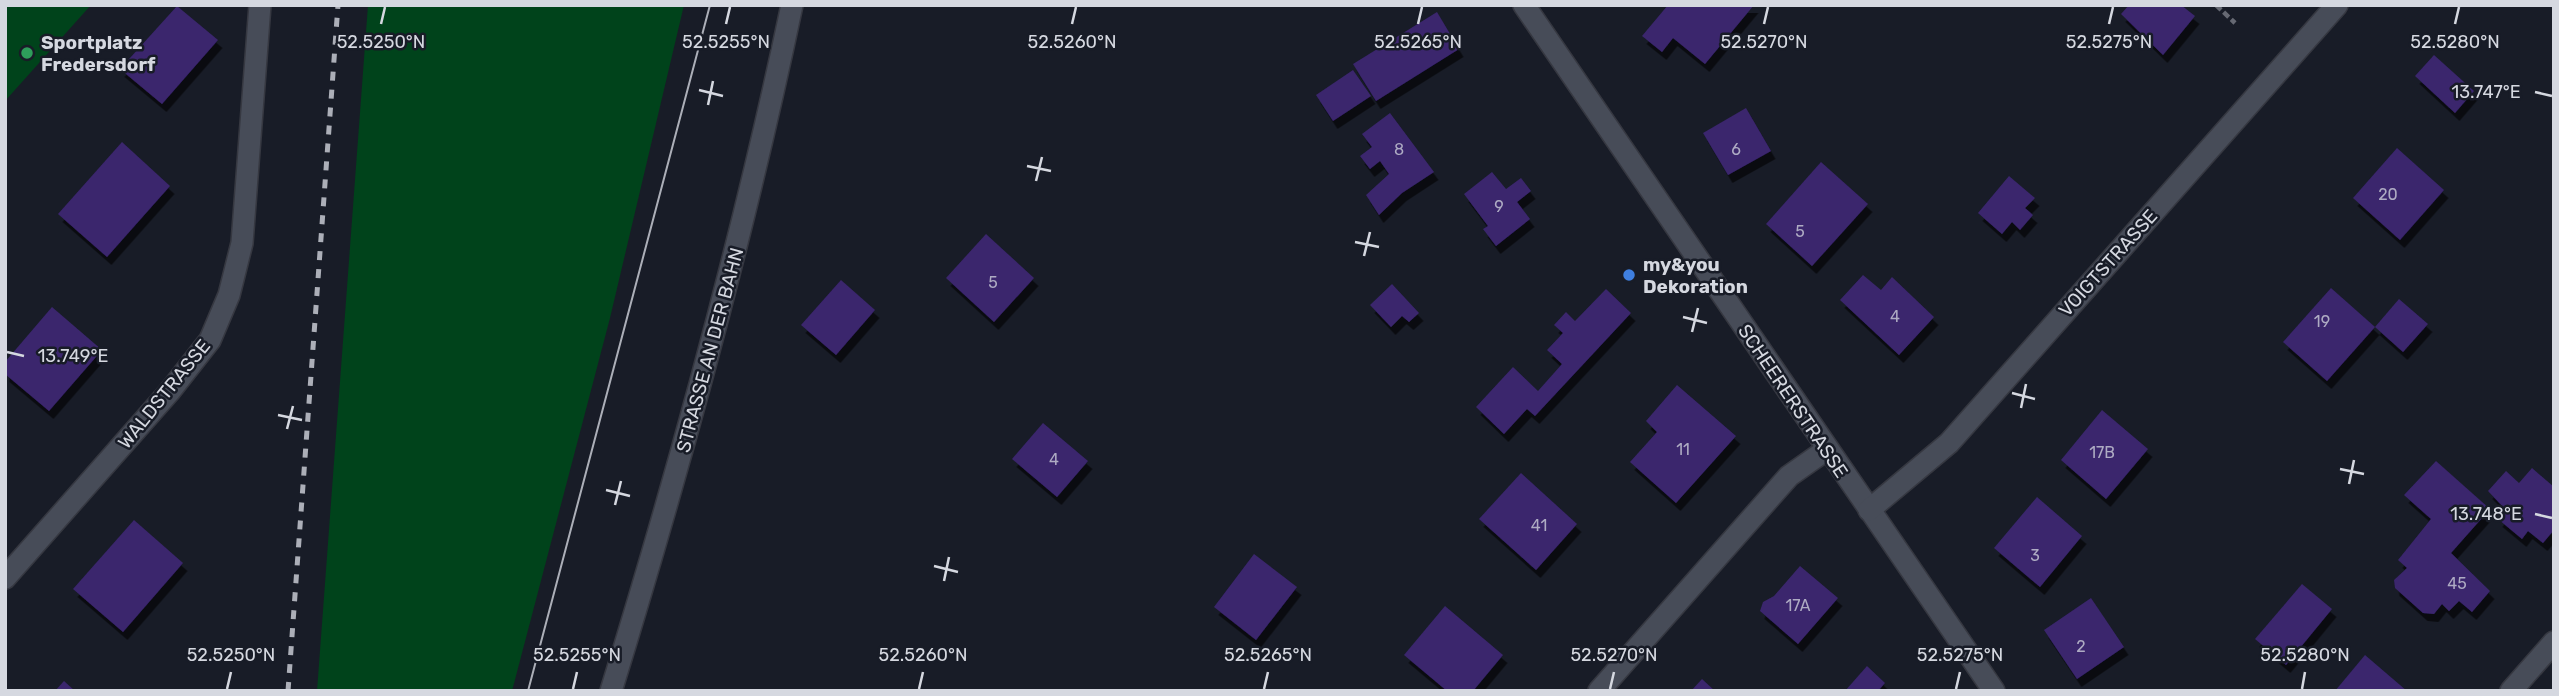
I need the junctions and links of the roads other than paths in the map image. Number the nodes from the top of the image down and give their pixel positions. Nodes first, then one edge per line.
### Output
1 (260, 5) edge
2 (792, 5) edge
3 (1524, 5) edge
4 (2337, 5) edge
5 (1826, 450) junction
6 (1868, 510) junction
7 (5, 578) edge
8 (2554, 642) edge
9 (611, 691) edge
10 (1599, 691) edge
11 (1994, 691) edge
12 (2511, 691) edge

1 - 7 street, WALDSTRASSE
2 - 9 street, STRASSE AN DER BAHN
3 - 5 street, SCHEERERSTRASSE
4 - 6 street, VOIGTSTRASSE
5 - 6 street, SCHEERERSTRASSE
5 - 10 street
6 - 11 street, SCHEERERSTRASSE
8 - 12 street

